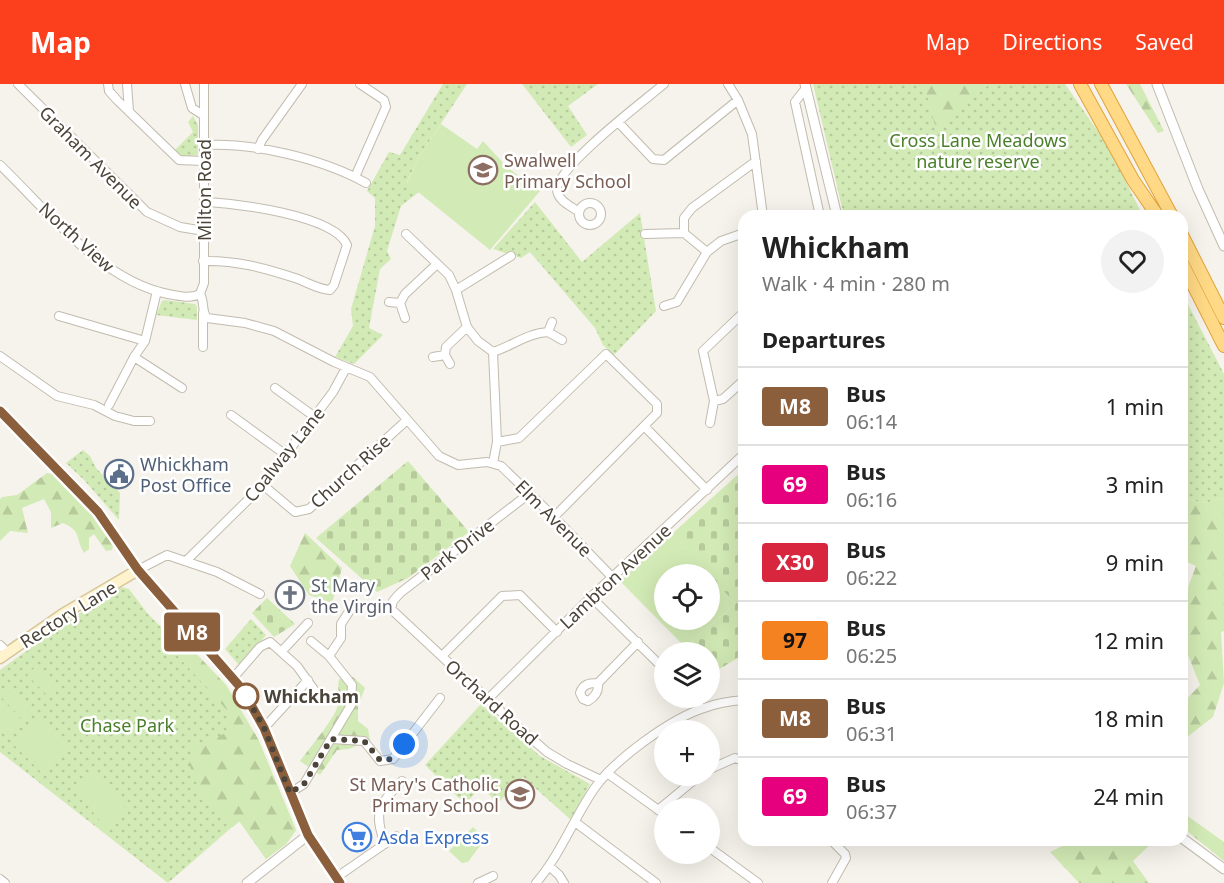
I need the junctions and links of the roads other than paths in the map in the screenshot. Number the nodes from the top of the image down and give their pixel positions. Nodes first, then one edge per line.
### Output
1 (18, 84) edge
2 (127, 84) edge
3 (185, 84) edge
4 (204, 84) edge
5 (302, 84) edge
6 (360, 84) edge
7 (664, 84) edge
8 (728, 84) edge
9 (1080, 84) edge
10 (1089, 84) edge
11 (1101, 84) edge
12 (1108, 84) edge
13 (1157, 84) edge
14 (805, 86) edge
15 (108, 88) edge
16 (738, 100) junction
17 (129, 111) junction
18 (204, 116) junction
19 (618, 122) junction
20 (204, 145) junction
21 (258, 149) junction
22 (204, 161) junction
23 (756, 161) junction
24 (0, 165) edge
25 (355, 177) junction
26 (1153, 179) junction
27 (366, 183) dead end
28 (204, 202) junction
29 (762, 210) edge
30 (819, 210) edge
31 (836, 210) edge
32 (1154, 210) edge
33 (1154, 210) edge
34 (1169, 210) edge
35 (579, 212) dead end
36 (204, 231) junction
37 (684, 233) junction
38 (406, 234) dead end
39 (645, 234) dead end
40 (738, 235) edge
41 (1224, 246) edge
42 (1188, 248) edge
43 (707, 252) junction
44 (511, 256) dead end
45 (203, 261) junction
46 (437, 264) junction
47 (1188, 275) edge
48 (456, 290) junction
49 (157, 291) junction
50 (200, 294) junction
51 (389, 302) dead end
52 (400, 303) junction
53 (664, 306) dead end
54 (203, 313) junction
55 (60, 316) dead end
56 (405, 318) dead end
57 (738, 318) edge
58 (1224, 318) edge
59 (552, 322) dead end
60 (467, 327) junction
61 (548, 332) junction
62 (562, 340) dead end
63 (145, 341) junction
64 (1224, 346) edge
65 (203, 347) dead end
66 (493, 352) junction
67 (445, 355) junction
68 (0, 356) edge
69 (134, 357) junction
70 (433, 357) dead end
71 (450, 364) dead end
72 (346, 368) junction
73 (738, 385) edge
74 (182, 388) dead end
75 (275, 388) dead end
76 (714, 401) junction
77 (109, 405) dead end
78 (0, 411) edge
79 (231, 415) dead end
80 (315, 417) junction
81 (407, 420) junction
82 (150, 421) dead end
83 (710, 423) dead end
84 (644, 426) junction
85 (497, 442) junction
86 (286, 455) junction
87 (738, 460) edge
88 (493, 463) junction
89 (263, 485) junction
90 (707, 490) junction
91 (530, 493) junction
92 (554, 517) junction
93 (187, 560) junction
94 (138, 570) junction
95 (612, 577) junction
96 (260, 594) dead end
97 (591, 597) junction
98 (352, 607) dead end
99 (391, 609) joint
100 (308, 623) dead end
101 (557, 632) junction
102 (311, 641) dead end
103 (638, 642) junction
104 (2, 651) edge
105 (282, 651) junction
106 (329, 656) junction
107 (442, 656) junction
108 (654, 659) edge
109 (234, 677) junction
110 (308, 680) junction
111 (598, 683) dead end
112 (320, 698) dead end
113 (440, 698) dead end
114 (488, 699) junction
115 (738, 701) edge
116 (720, 704) edge
117 (701, 708) edge
118 (264, 728) junction
119 (331, 739) junction
120 (738, 759) edge
121 (720, 765) edge
122 (607, 773) junction
123 (602, 780) junction
124 (402, 781) dead end
125 (688, 786) edge
126 (290, 793) junction
127 (676, 798) edge
128 (654, 807) edge
129 (575, 822) junction
130 (308, 835) junction
131 (396, 836) dead end
132 (1188, 842) edge
133 (385, 844) junction
134 (837, 846) edge
135 (720, 855) edge
136 (549, 866) junction
137 (1224, 869) edge
138 (492, 876) dead end
139 (0, 879) edge
140 (339, 880) edge
141 (481, 882) edge
142 (5, 883) edge
143 (247, 883) edge
144 (536, 883) edge
145 (564, 883) edge
146 (656, 883) edge
147 (758, 883) edge
148 (832, 883) edge

1 - 36 street, Graham Avenue
2 - 17 street
3 - 18 street
4 - 18 street, Milton Road
5 - 21 street
6 - 25 street
7 - 19 street
8 - 16 street
9 - 32 highway
10 - 33 highway
11 - 26 highway
12 - 26 highway
13 - 41 street
14 - 30 street
14 - 31 street
15 - 17 street
16 - 19 street
16 - 23 street
17 - 22 street
18 - 20 street, Milton Road
19 - 35 street
20 - 21 street
20 - 22 street, Milton Road
21 - 25 street
22 - 28 street, Milton Road
23 - 29 street
23 - 37 street
24 - 49 street, North View
25 - 27 street
26 - 34 highway
28 - 36 street, Milton Road
28 - 45 street
36 - 45 street, Milton Road
37 - 39 street
37 - 43 street
38 - 46 street
40 - 43 street
42 - 58 highway
43 - 53 street
44 - 48 street
45 - 50 street, Milton Road
46 - 48 street
46 - 52 street
47 - 64 highway
48 - 60 street
49 - 50 street, North View
49 - 63 street
50 - 54 street, Milton Road
51 - 52 street
52 - 56 street
54 - 65 street
54 - 72 street
55 - 63 street
57 - 76 street
59 - 61 street
60 - 66 street
60 - 67 street
61 - 62 street
61 - 66 street
63 - 69 street
66 - 85 street
67 - 70 street
67 - 71 street
68 - 82 street
69 - 74 street
69 - 77 street
72 - 80 street, Coalway Lane
72 - 81 street
73 - 76 street
75 - 80 street
76 - 83 street
78 - 94 main road
79 - 86 street
80 - 86 street, Coalway Lane
81 - 88 street
81 - 89 street, Church Rise
84 - 85 street
84 - 90 street
84 - 92 street
85 - 88 street
86 - 89 street, Coalway Lane
87 - 90 street, Lambton Avenue
88 - 91 street, Elm Avenue
89 - 93 street, Coalway Lane
90 - 95 street, Lambton Avenue
91 - 92 street, Elm Avenue
91 - 99 street, Park Drive
92 - 95 street, Elm Avenue
93 - 94 street
93 - 96 street
94 - 104 main road, Rectory Lane
94 - 109 main road
95 - 97 street, Lambton Avenue
97 - 101 street, Lambton Avenue
97 - 103 street
98 - 106 street
99 - 107 street, Orchard Road
100 - 105 street
101 - 107 street
101 - 114 street, Lambton Avenue
102 - 106 street
103 - 108 street
103 - 111 street
105 - 109 street
105 - 110 street
106 - 119 street
107 - 114 street, Orchard Road
109 - 118 main road
110 - 112 street
110 - 118 street
113 - 119 street
114 - 123 street, Orchard Road
115 - 116 street
117 - 122 street
118 - 126 main road
119 - 126 street
120 - 121 street
122 - 123 street
122 - 128 street
123 - 129 street
124 - 133 street
125 - 127 street
126 - 130 main road
129 - 136 street
129 - 146 street
130 - 140 main road
130 - 143 street
131 - 133 street
132 - 137 street
133 - 140 street
134 - 148 street
135 - 147 street
136 - 144 street
136 - 145 street
138 - 141 street
139 - 142 street

